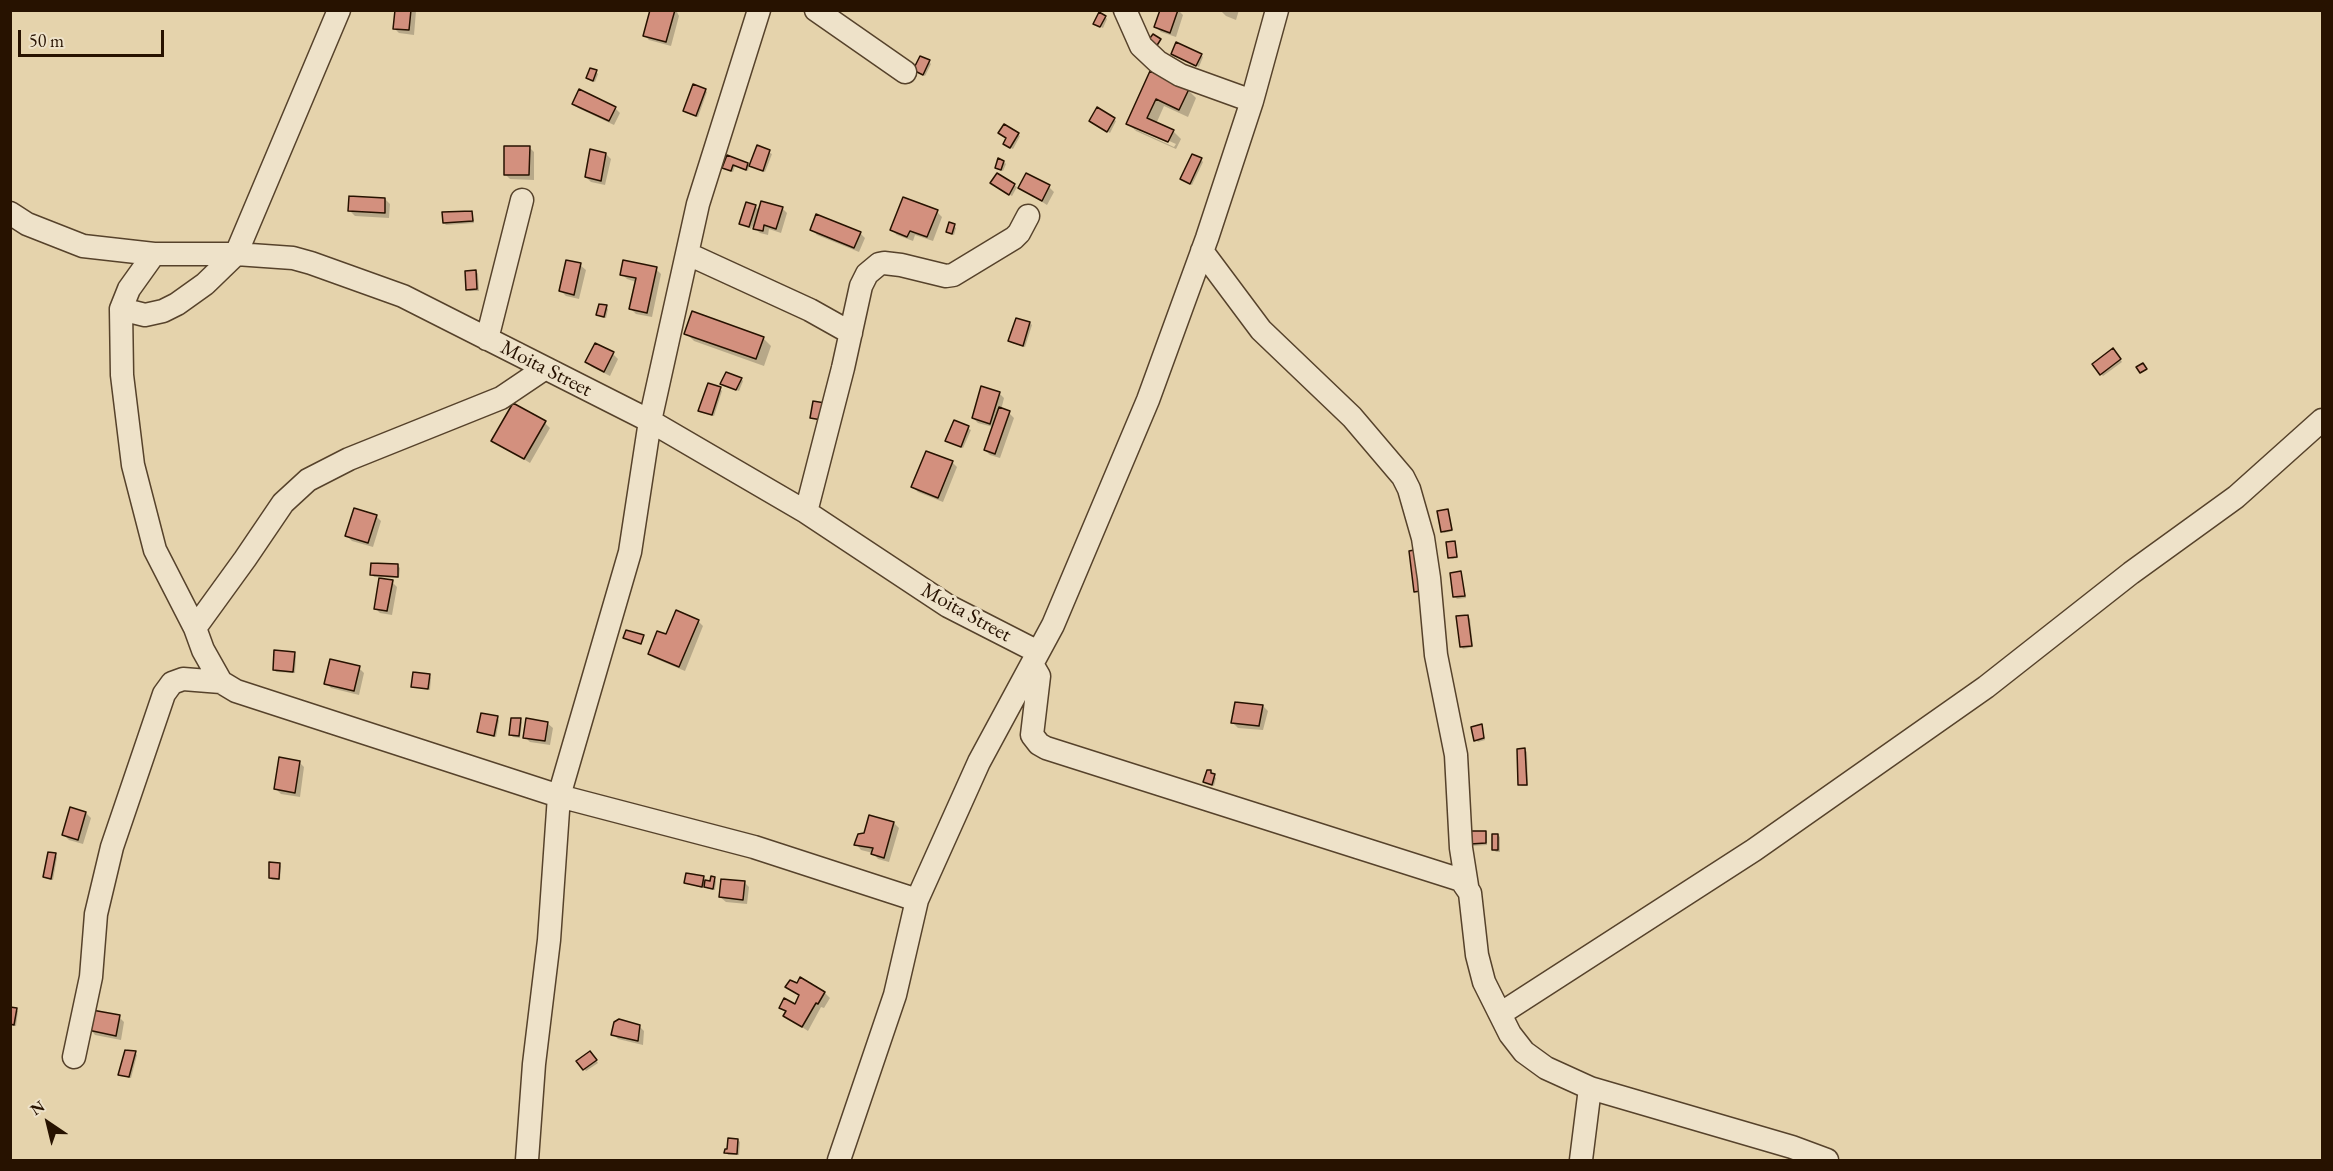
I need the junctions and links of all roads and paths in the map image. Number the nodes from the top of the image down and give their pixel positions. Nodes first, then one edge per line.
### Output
1 (339, 10) edge
2 (759, 10) edge
3 (816, 10) edge
4 (1125, 10) edge
5 (1277, 10) edge
6 (905, 72) dead end
7 (1252, 101) junction
8 (522, 200) dead end
9 (10, 213) edge
10 (1028, 216) dead end
11 (1202, 251) junction
12 (154, 254) junction
13 (236, 254) junction
14 (688, 254) junction
15 (121, 309) junction
16 (851, 333) junction
17 (488, 339) junction
18 (544, 369) junction
19 (2322, 420) edge
20 (650, 421) junction
21 (806, 512) junction
22 (195, 628) junction
23 (1035, 658) junction
24 (221, 682) junction
25 (559, 796) junction
26 (1467, 886) junction
27 (917, 900) junction
28 (1500, 1014) junction
29 (74, 1057) dead end
30 (1590, 1088) junction
31 (527, 1161) edge
32 (839, 1161) edge
33 (1581, 1161) edge
34 (1827, 1161) edge

1 - 13 street
2 - 14 street
3 - 6 street
4 - 7 street
5 - 7 street
7 - 11 street
8 - 17 street
9 - 12 street, Moita Street
10 - 16 street
11 - 23 street
11 - 26 street
12 - 13 street, Moita Street
12 - 15 street
13 - 15 street
13 - 17 street, Moita Street
14 - 16 street
14 - 20 street
15 - 22 street
16 - 21 street
17 - 18 street, Moita Street
18 - 20 street, Moita Street
18 - 22 street
19 - 28 street
20 - 21 street, Moita Street
20 - 25 street
21 - 23 street, Moita Street
22 - 24 street
23 - 26 street
23 - 27 street
24 - 25 street
24 - 29 street
25 - 27 street
25 - 31 street
26 - 28 street
27 - 32 street
28 - 30 street
30 - 33 street
30 - 34 street

